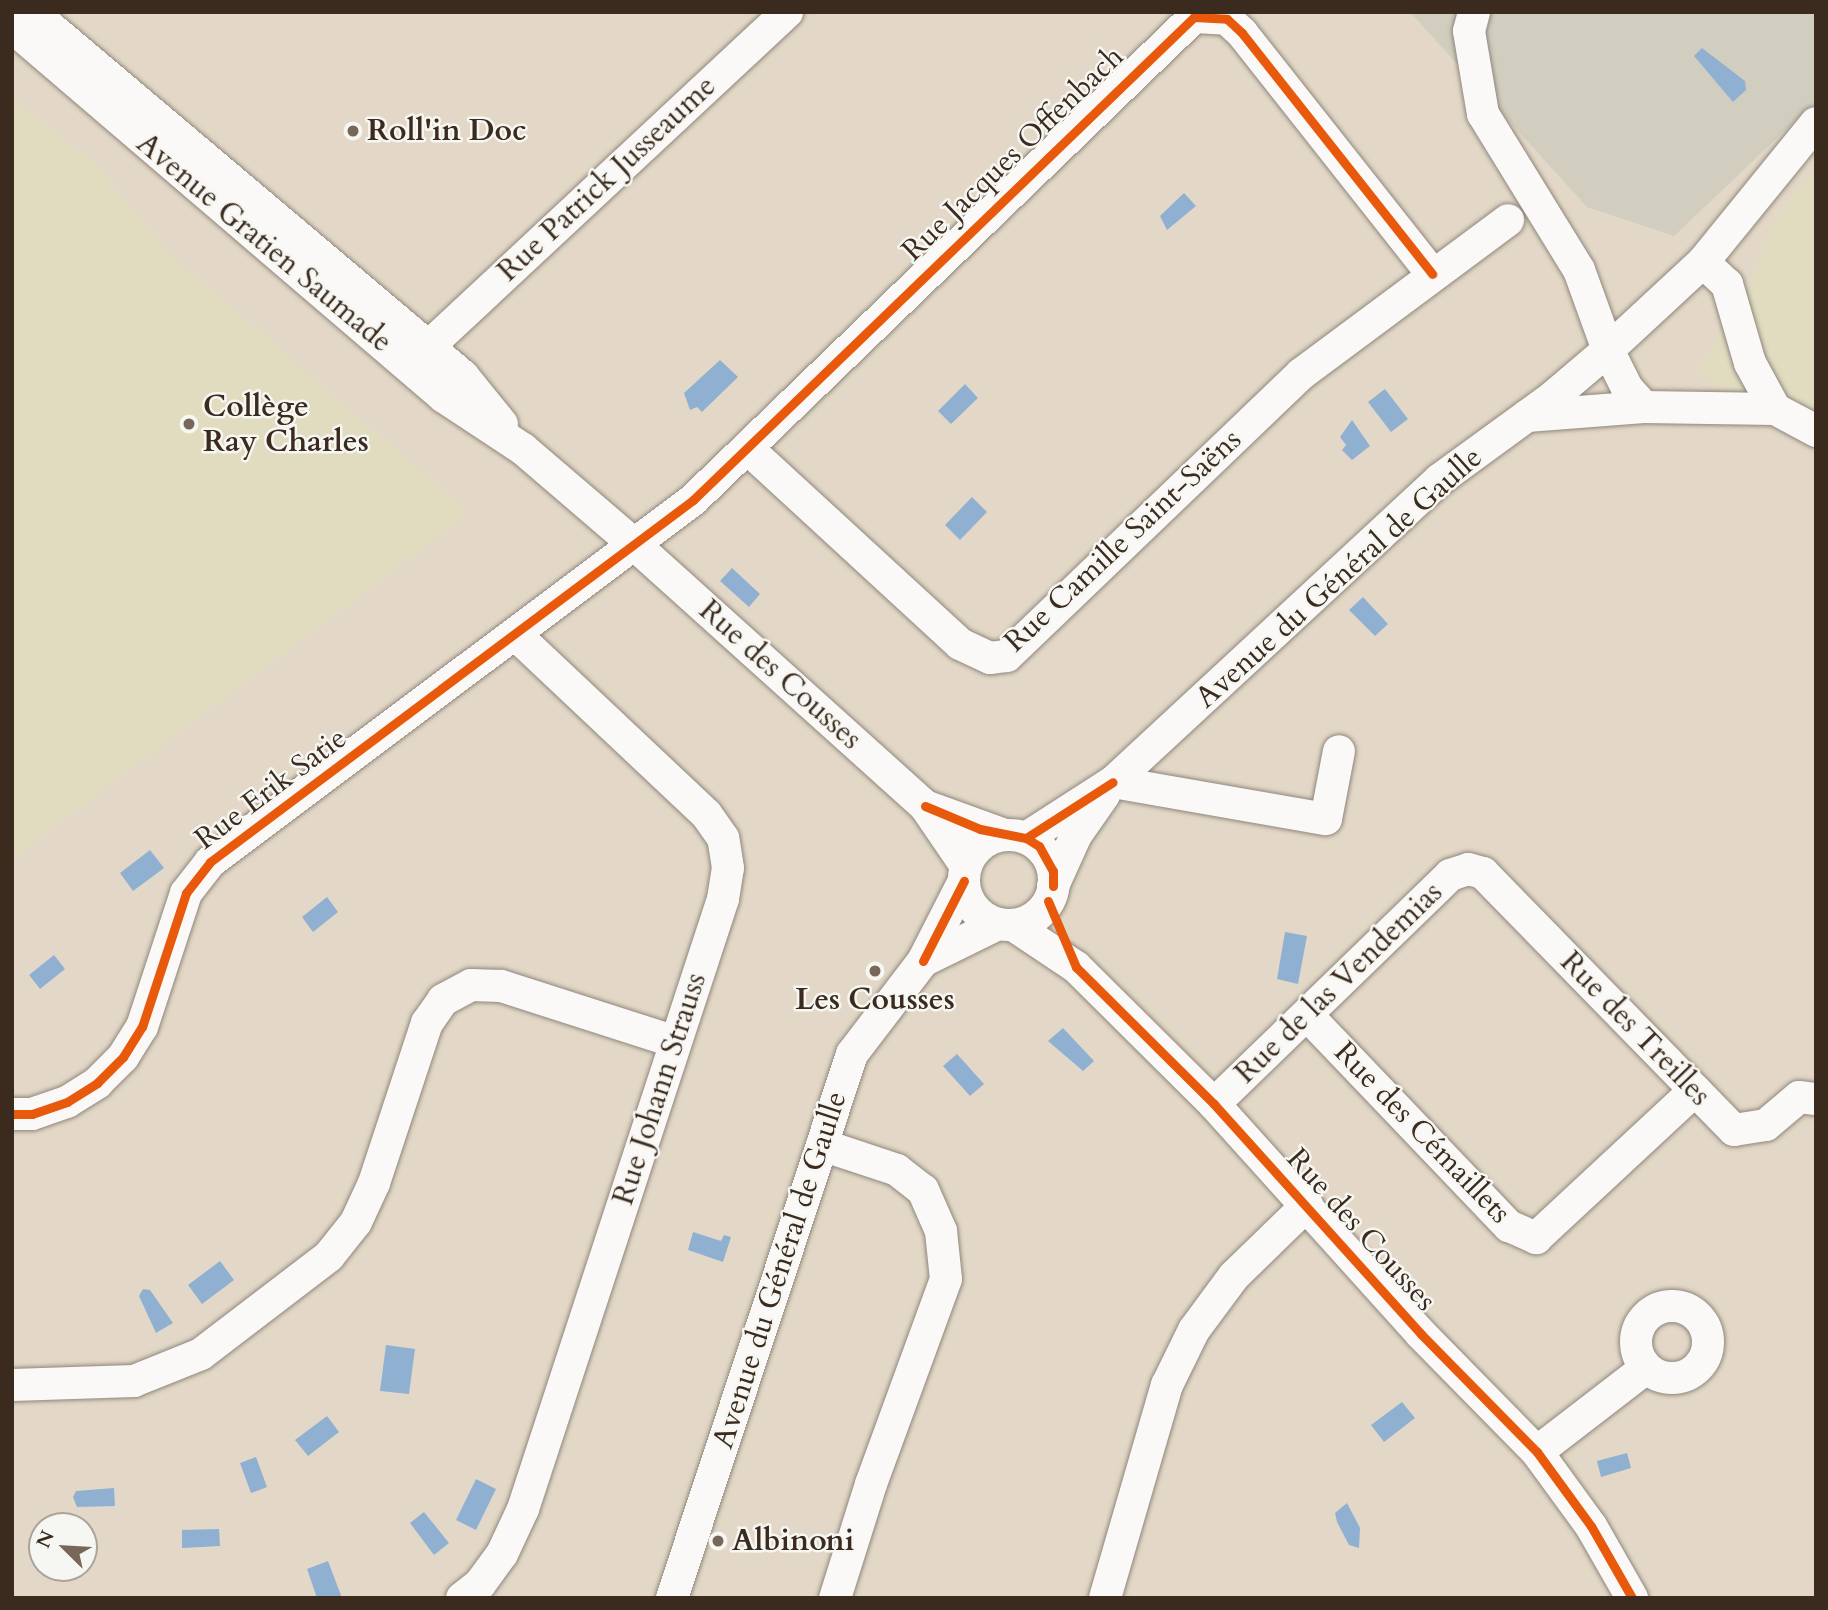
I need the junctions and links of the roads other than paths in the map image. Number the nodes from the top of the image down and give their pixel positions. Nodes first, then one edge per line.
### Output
1 (32, 12) edge
2 (787, 12) edge
3 (1474, 12) edge
4 (12, 27) edge
5 (1816, 123) edge
6 (1508, 220) dead end
7 (1703, 262) junction
8 (1432, 274) junction
9 (428, 347) junction
10 (1608, 350) junction
11 (1644, 407) junction
12 (1775, 409) junction
13 (1527, 416) junction
14 (1816, 431) edge
15 (747, 448) junction
16 (523, 449) junction
17 (635, 545) junction
18 (516, 635) junction
19 (1339, 751) dead end
20 (1113, 782) junction
21 (925, 806) junction
22 (1015, 837) junction
23 (1468, 869) joint
24 (965, 873) junction
25 (1051, 894) junction
26 (1006, 924) junction
27 (923, 961) junction
28 (1076, 967) junction
29 (1307, 1016) junction
30 (675, 1042) junction
31 (1695, 1090) junction
32 (1816, 1099) edge
33 (1214, 1104) junction
34 (12, 1114) edge
35 (821, 1145) junction
36 (1307, 1205) junction
37 (1646, 1368) dead end
38 (12, 1385) edge
39 (1537, 1452) junction
40 (477, 1593) edge
41 (672, 1598) edge
42 (835, 1598) edge
43 (1105, 1598) edge
44 (1632, 1598) edge

1 - 9 street, Avenue Gratien Saumade
2 - 9 street, Rue Patrick Jusseaume
3 - 10 street
4 - 16 street, Avenue Gratien Saumade
5 - 7 street, Avenue du Général de Gaulle
6 - 8 street, Rue Camille Saint-Saëns
7 - 10 street, Avenue du Général de Gaulle
7 - 12 street
8 - 15 street, Rue Camille Saint-Saëns
8 - 15 street, Rue Jacques Offenbach
9 - 16 street, Avenue Gratien Saumade
10 - 11 street
10 - 13 street, Avenue du Général de Gaulle
11 - 12 street
11 - 13 street
12 - 14 street
13 - 20 street, Avenue du Général de Gaulle
15 - 17 street, Rue Jacques Offenbach
16 - 17 street, Avenue Gratien Saumade
17 - 18 street, Rue Erik Satie
17 - 21 street, Rue des Cousses
18 - 30 street, Rue Johann Strauss
18 - 34 street, Rue Erik Satie
19 - 20 street
20 - 22 street, Avenue du Général de Gaulle
20 - 25 street, Avenue du Général de Gaulle
21 - 22 street, Rue des Cousses
21 - 24 street, Rue des Cousses
22 - 24 street
22 - 25 street
23 - 29 street, Rue de las Vendemias
23 - 31 street, Rue des Treilles
24 - 26 street
24 - 27 street, Avenue du Général de Gaulle
25 - 26 street
25 - 28 street, Rue des Cousses
26 - 27 street, Avenue du Général de Gaulle
26 - 28 street, Rue des Cousses
27 - 35 street, Avenue du Général de Gaulle
28 - 33 street, Rue des Cousses
29 - 31 street, Rue des Cémaillets
29 - 33 street, Rue de las Vendemias
30 - 38 street
30 - 40 street, Rue Johann Strauss
31 - 32 street, Rue des Treilles
33 - 36 street, Rue des Cousses
35 - 41 street, Avenue du Général de Gaulle
35 - 42 street
36 - 39 street, Rue des Cousses
36 - 43 street
37 - 39 street
39 - 44 street, Rue des Cousses

